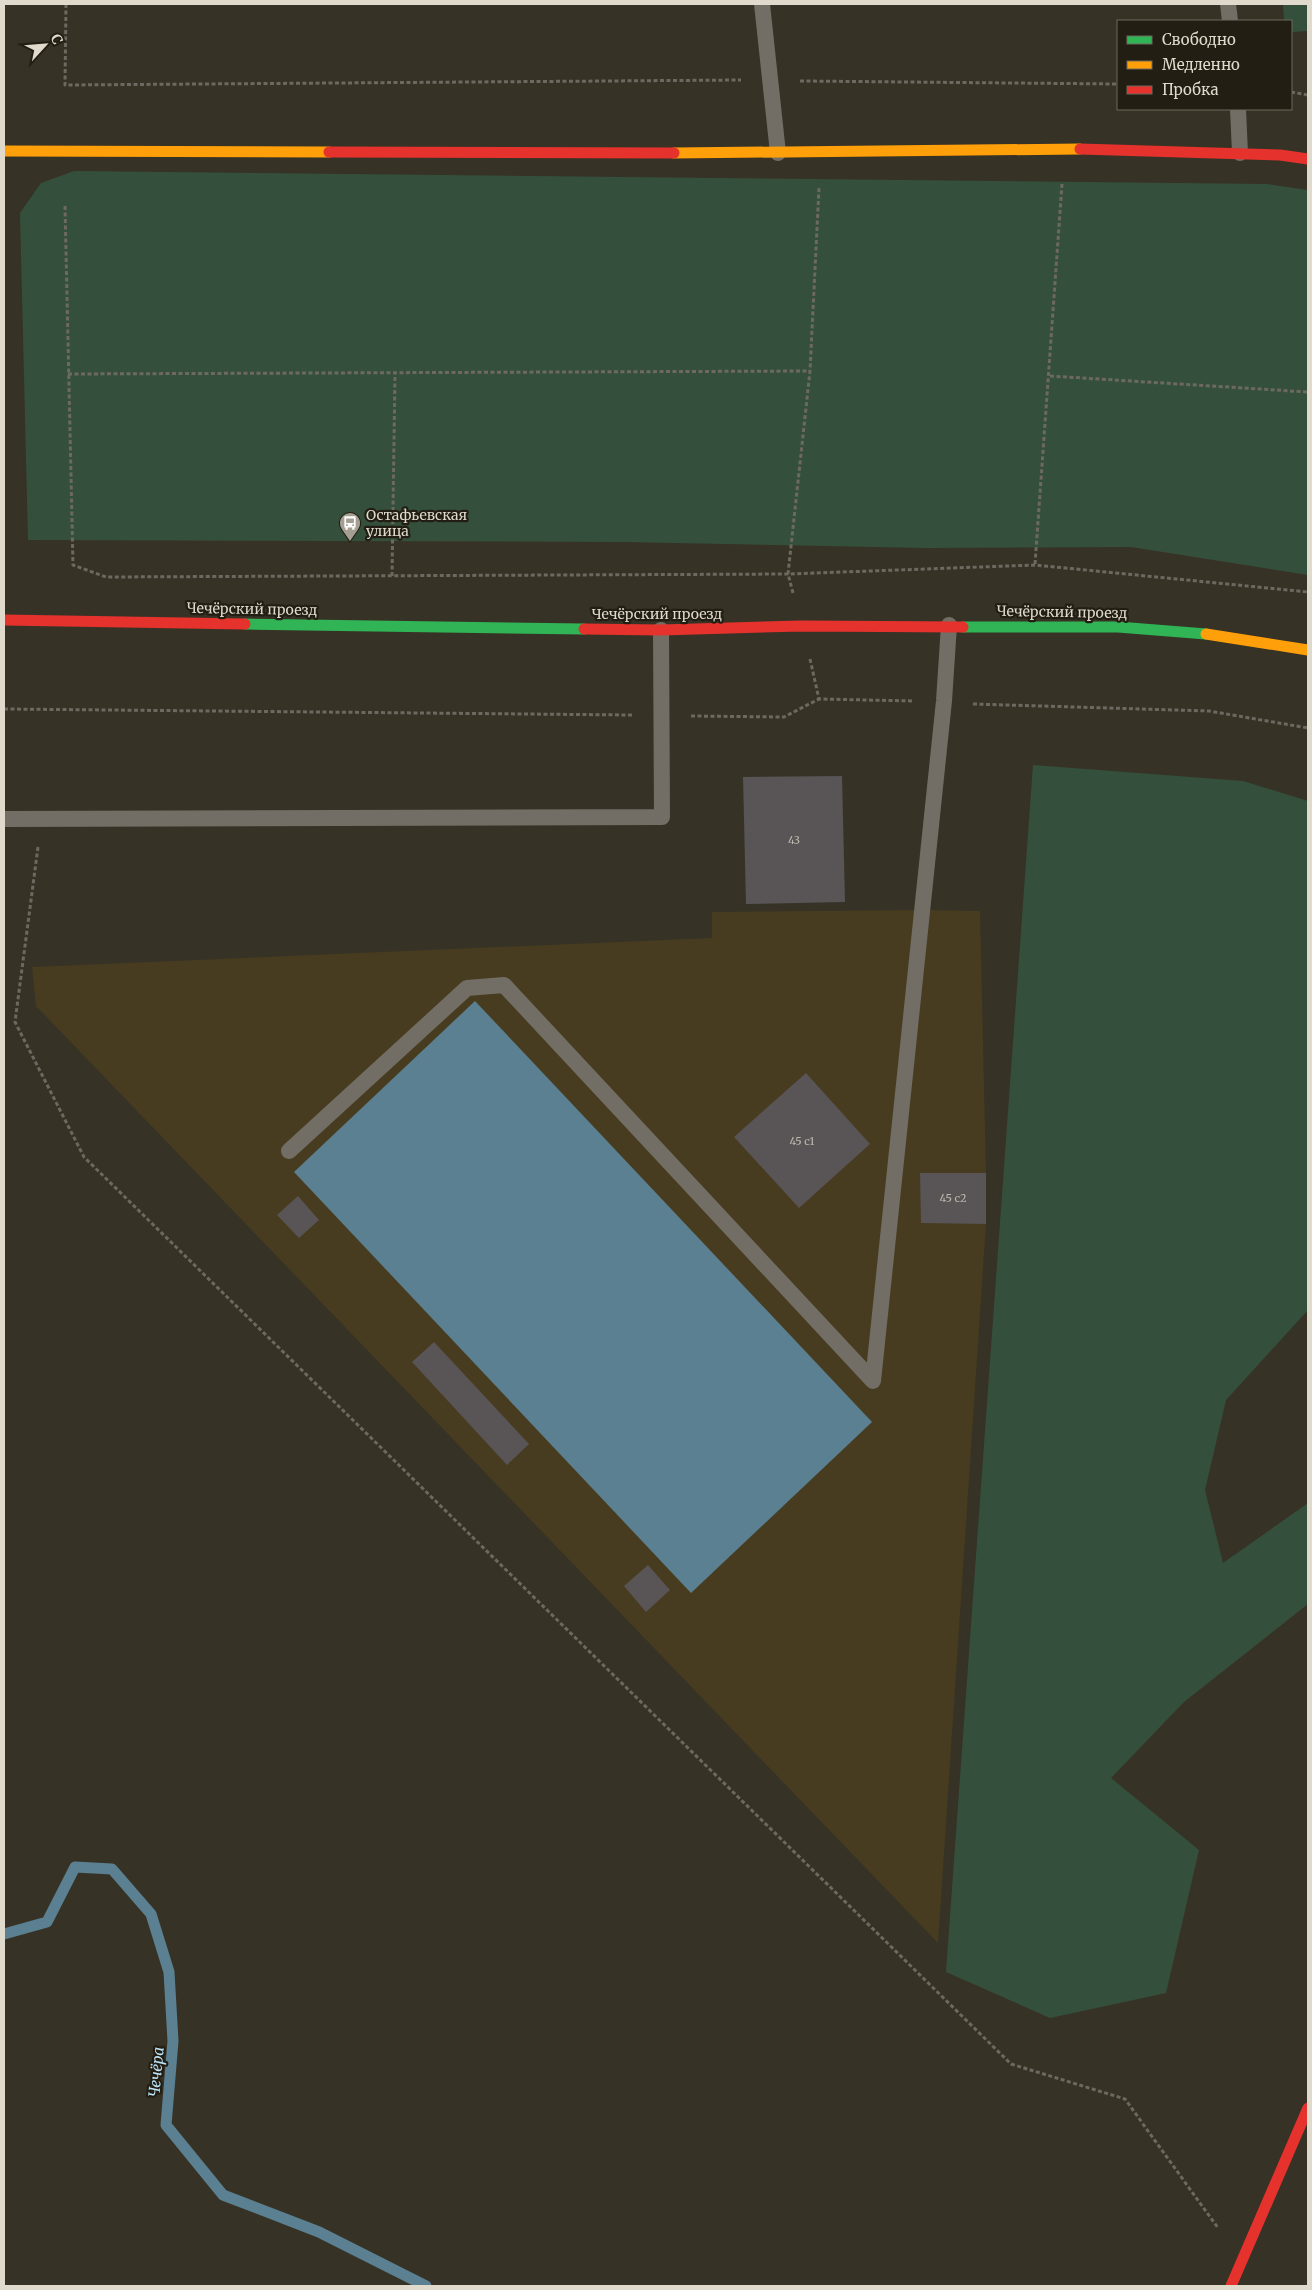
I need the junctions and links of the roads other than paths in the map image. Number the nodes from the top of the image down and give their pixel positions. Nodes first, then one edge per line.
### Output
1 (762, 4) edge
2 (1228, 4) edge
3 (1230, 20) edge
4 (1238, 110) edge
5 (4, 151) edge
6 (778, 153) junction
7 (1240, 153) junction
8 (1308, 159) edge
9 (4, 620) edge
10 (949, 625) junction
11 (661, 630) junction
12 (1308, 650) edge
13 (4, 819) edge
14 (289, 1151) dead end
15 (1308, 2108) edge
16 (1231, 2286) edge

1 - 6 lane
2 - 3 lane
4 - 7 lane
5 - 6 street
6 - 7 street
7 - 8 street
9 - 11 street, Чечёрский проезд
10 - 11 street, Чечёрский проезд
10 - 12 street, Чечёрский проезд
10 - 14 lane
11 - 13 lane
15 - 16 street

